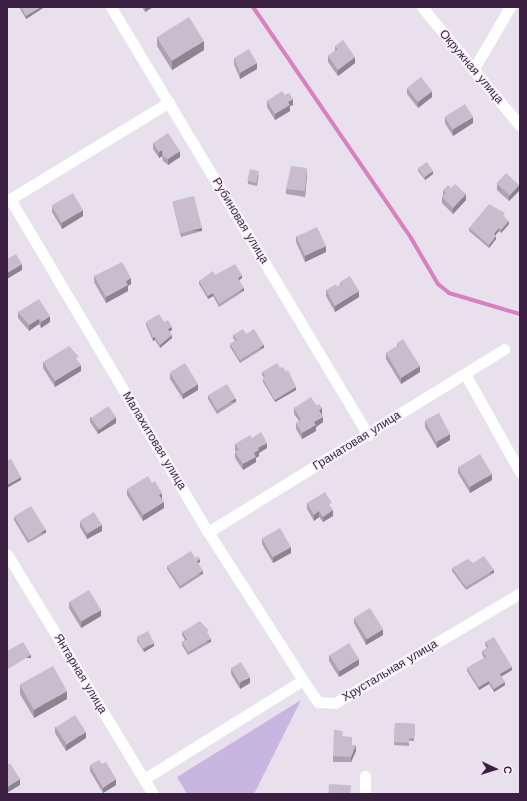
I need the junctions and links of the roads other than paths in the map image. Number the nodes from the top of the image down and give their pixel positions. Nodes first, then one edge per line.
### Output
1 (111, 7) edge
2 (422, 7) edge
3 (510, 7) edge
4 (473, 70) junction
5 (169, 102) junction
6 (520, 126) edge
7 (9, 200) edge
8 (504, 349) dead end
9 (465, 374) junction
10 (368, 435) junction
11 (520, 472) edge
12 (208, 532) junction
13 (7, 554) edge
14 (520, 593) edge
15 (303, 680) junction
16 (365, 776) dead end
17 (144, 779) junction
18 (153, 794) edge
19 (364, 794) edge

1 - 5 street, Рубиновая улица
2 - 4 street, Окружная улица
3 - 4 street
4 - 6 street, Окружная улица
5 - 7 street
5 - 10 street, Рубиновая улица
7 - 12 street, Малахитовая улица
8 - 9 street, Гранатовая улица
9 - 10 street, Гранатовая улица
9 - 11 street
10 - 12 street, Гранатовая улица
12 - 15 street, Малахитовая улица
13 - 17 street, Янтарная улица
14 - 15 street, Хрустальная улица
15 - 17 street
16 - 19 street
17 - 18 street, Янтарная улица

